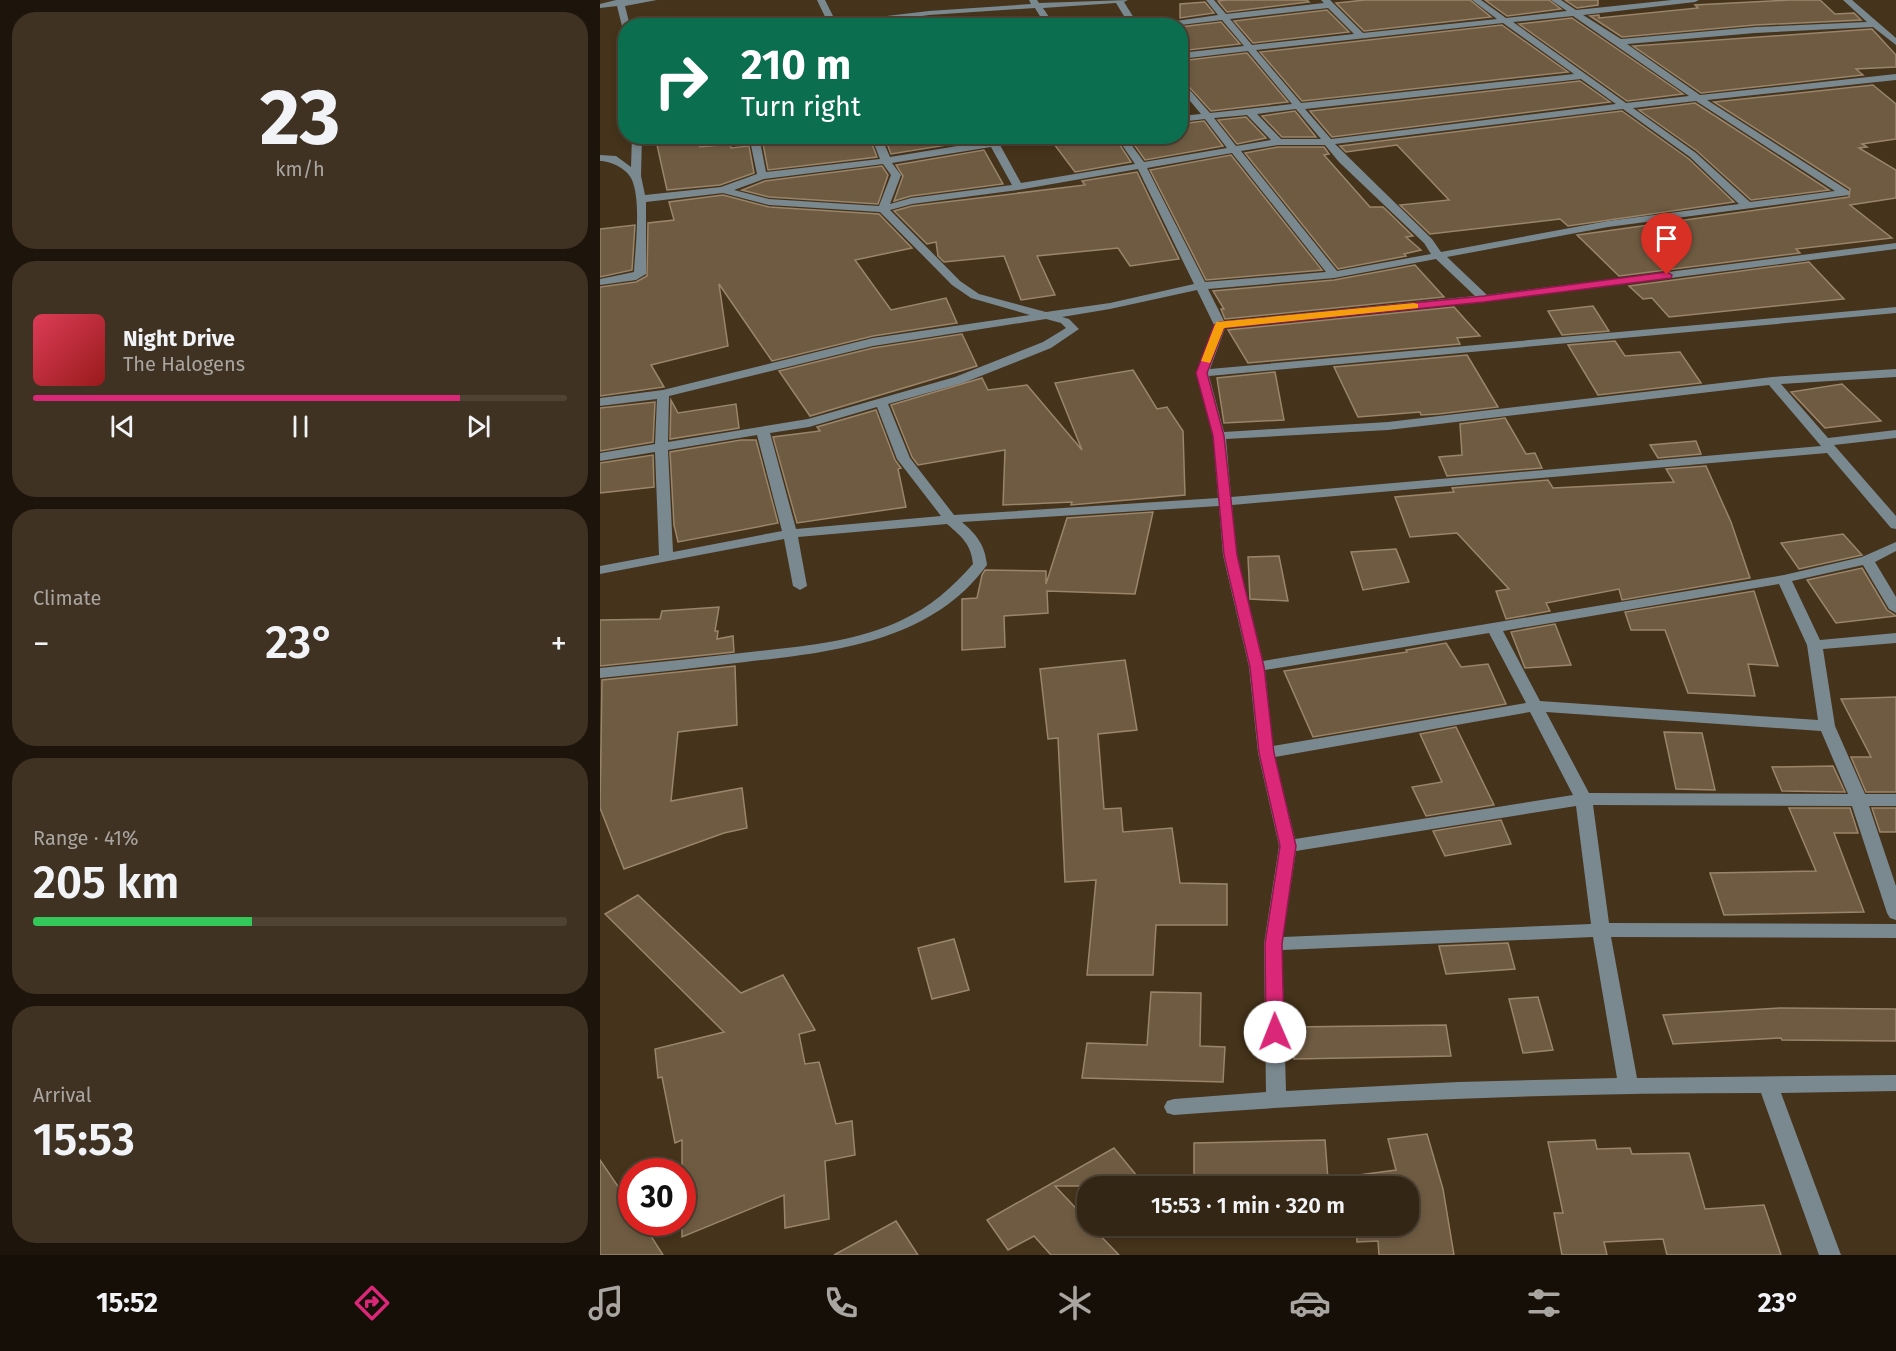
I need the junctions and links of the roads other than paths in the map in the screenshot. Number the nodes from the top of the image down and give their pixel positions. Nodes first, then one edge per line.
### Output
1 (653, 0) edge
2 (820, 0) edge
3 (954, 0) edge
4 (1118, 0) edge
5 (1124, 0) edge
6 (1210, 0) edge
7 (1476, 0) edge
8 (1555, 0) edge
9 (1695, 0) edge
10 (1846, 0) edge
11 (621, 2) edge
12 (1035, 3) edge
13 (1328, 3) edge
14 (600, 6) edge
15 (961, 11) junction
16 (929, 13) junction
17 (1577, 14) junction
18 (1224, 17) junction
19 (624, 18) edge
20 (830, 18) edge
21 (889, 18) edge
22 (931, 18) edge
23 (1045, 18) edge
24 (1130, 18) edge
25 (1188, 21) edge
26 (1504, 21) junction
27 (1873, 24) junction
28 (1361, 36) junction
29 (1619, 42) junction
30 (1896, 42) edge
31 (1251, 48) junction
32 (1188, 55) edge
33 (1585, 76) junction
34 (1896, 77) edge
35 (1188, 91) edge
36 (1699, 99) junction
37 (1626, 106) junction
38 (1297, 107) junction
39 (1250, 112) junction
40 (1209, 115) junction
41 (1188, 118) edge
42 (1278, 142) junction
43 (1330, 142) junction
44 (637, 144) edge
45 (756, 144) edge
46 (879, 144) edge
47 (967, 144) edge
48 (994, 144) edge
49 (1126, 144) edge
50 (1235, 149) junction
51 (600, 158) edge
52 (886, 161) junction
53 (1141, 165) junction
54 (636, 176) junction
55 (762, 176) junction
56 (1018, 187) junction
57 (723, 190) junction
58 (641, 200) junction
59 (1748, 206) junction
60 (883, 209) junction
61 (1896, 246) edge
62 (1437, 254) junction
63 (1334, 275) junction
64 (600, 282) edge
65 (1201, 286) junction
66 (1484, 299) junction
67 (1896, 310) edge
68 (1041, 314) junction
69 (1220, 325) junction
70 (1896, 372) edge
71 (1202, 373) junction
72 (1772, 381) junction
73 (663, 394) junction
74 (600, 402) edge
75 (880, 402) junction
76 (763, 432) junction
77 (1896, 434) edge
78 (1219, 436) junction
79 (1827, 446) junction
80 (661, 447) junction
81 (600, 457) edge
82 (1225, 502) junction
83 (951, 520) junction
84 (1896, 525) edge
85 (790, 534) junction
86 (1896, 546) edge
87 (666, 557) junction
88 (1867, 560) junction
89 (600, 570) edge
90 (1784, 579) junction
91 (800, 586) dead end
92 (1896, 609) edge
93 (1494, 628) junction
94 (1896, 638) edge
95 (1815, 645) junction
96 (1257, 667) junction
97 (600, 673) edge
98 (1537, 706) junction
99 (1827, 726) junction
100 (1266, 753) junction
101 (1584, 799) junction
102 (1896, 800) edge
103 (1859, 801) junction
104 (1288, 846) junction
105 (1896, 913) edge
106 (1601, 930) junction
107 (1896, 931) edge
108 (1274, 944) junction
109 (1896, 1083) edge
110 (1628, 1086) junction
111 (1769, 1087) junction
112 (1276, 1099) junction
113 (1174, 1107) dead end
114 (1830, 1255) edge

1 - 11 street
2 - 20 street
3 - 15 street
4 - 5 street
4 - 12 street
4 - 24 street
6 - 18 street
7 - 26 street
8 - 17 street
9 - 17 street
10 - 27 street
11 - 14 street
11 - 19 street
12 - 15 street
12 - 23 street
13 - 18 street
13 - 28 street
15 - 16 street
16 - 21 street
16 - 22 street
17 - 26 street
17 - 29 street
18 - 25 street
18 - 31 street
26 - 28 street
26 - 33 street
27 - 29 street
27 - 30 street
28 - 31 street
29 - 36 street
31 - 32 street
31 - 38 street
33 - 37 street
33 - 38 street
34 - 36 street
35 - 40 street
36 - 37 street
36 - 59 street
37 - 43 street
37 - 59 street
38 - 39 street
38 - 43 street
39 - 40 street
39 - 42 street
40 - 41 street
40 - 50 street
42 - 43 street
42 - 50 street
43 - 62 street
44 - 54 street
45 - 55 street
46 - 52 street
47 - 52 street
48 - 56 street
49 - 53 street
50 - 53 street
50 - 63 street
51 - 54 street
52 - 55 street
52 - 60 street
53 - 56 street
53 - 65 street
54 - 58 street
55 - 57 street
56 - 60 street
57 - 58 street
57 - 60 street
58 - 64 street
59 - 62 street
60 - 68 street
61 - 66 street
62 - 63 street
62 - 66 street
63 - 65 street
65 - 68 street
65 - 69 street
66 - 69 street
67 - 71 street
68 - 73 street
68 - 75 street
69 - 71 street
70 - 72 street
71 - 78 street
72 - 78 street
72 - 79 street
73 - 74 street
73 - 80 street
75 - 76 street
75 - 83 street
76 - 80 street
76 - 85 street
77 - 79 street
78 - 82 street
79 - 82 street
79 - 84 street
80 - 81 street
80 - 87 street
82 - 83 street
82 - 96 street
83 - 85 street
83 - 97 street
85 - 87 street
85 - 91 street
86 - 88 street
87 - 89 street
88 - 90 street
88 - 92 street
90 - 93 street
90 - 95 street
93 - 96 street
93 - 98 street
94 - 95 street
95 - 99 street
96 - 100 street
98 - 99 street
98 - 100 street
98 - 101 street
99 - 103 street
100 - 104 street
101 - 103 street
101 - 104 street
101 - 106 street
102 - 103 street
103 - 105 street
104 - 108 street
106 - 107 street
106 - 108 street
106 - 110 street
108 - 112 street
109 - 111 street
110 - 111 street
110 - 112 street
111 - 114 street
112 - 113 street

